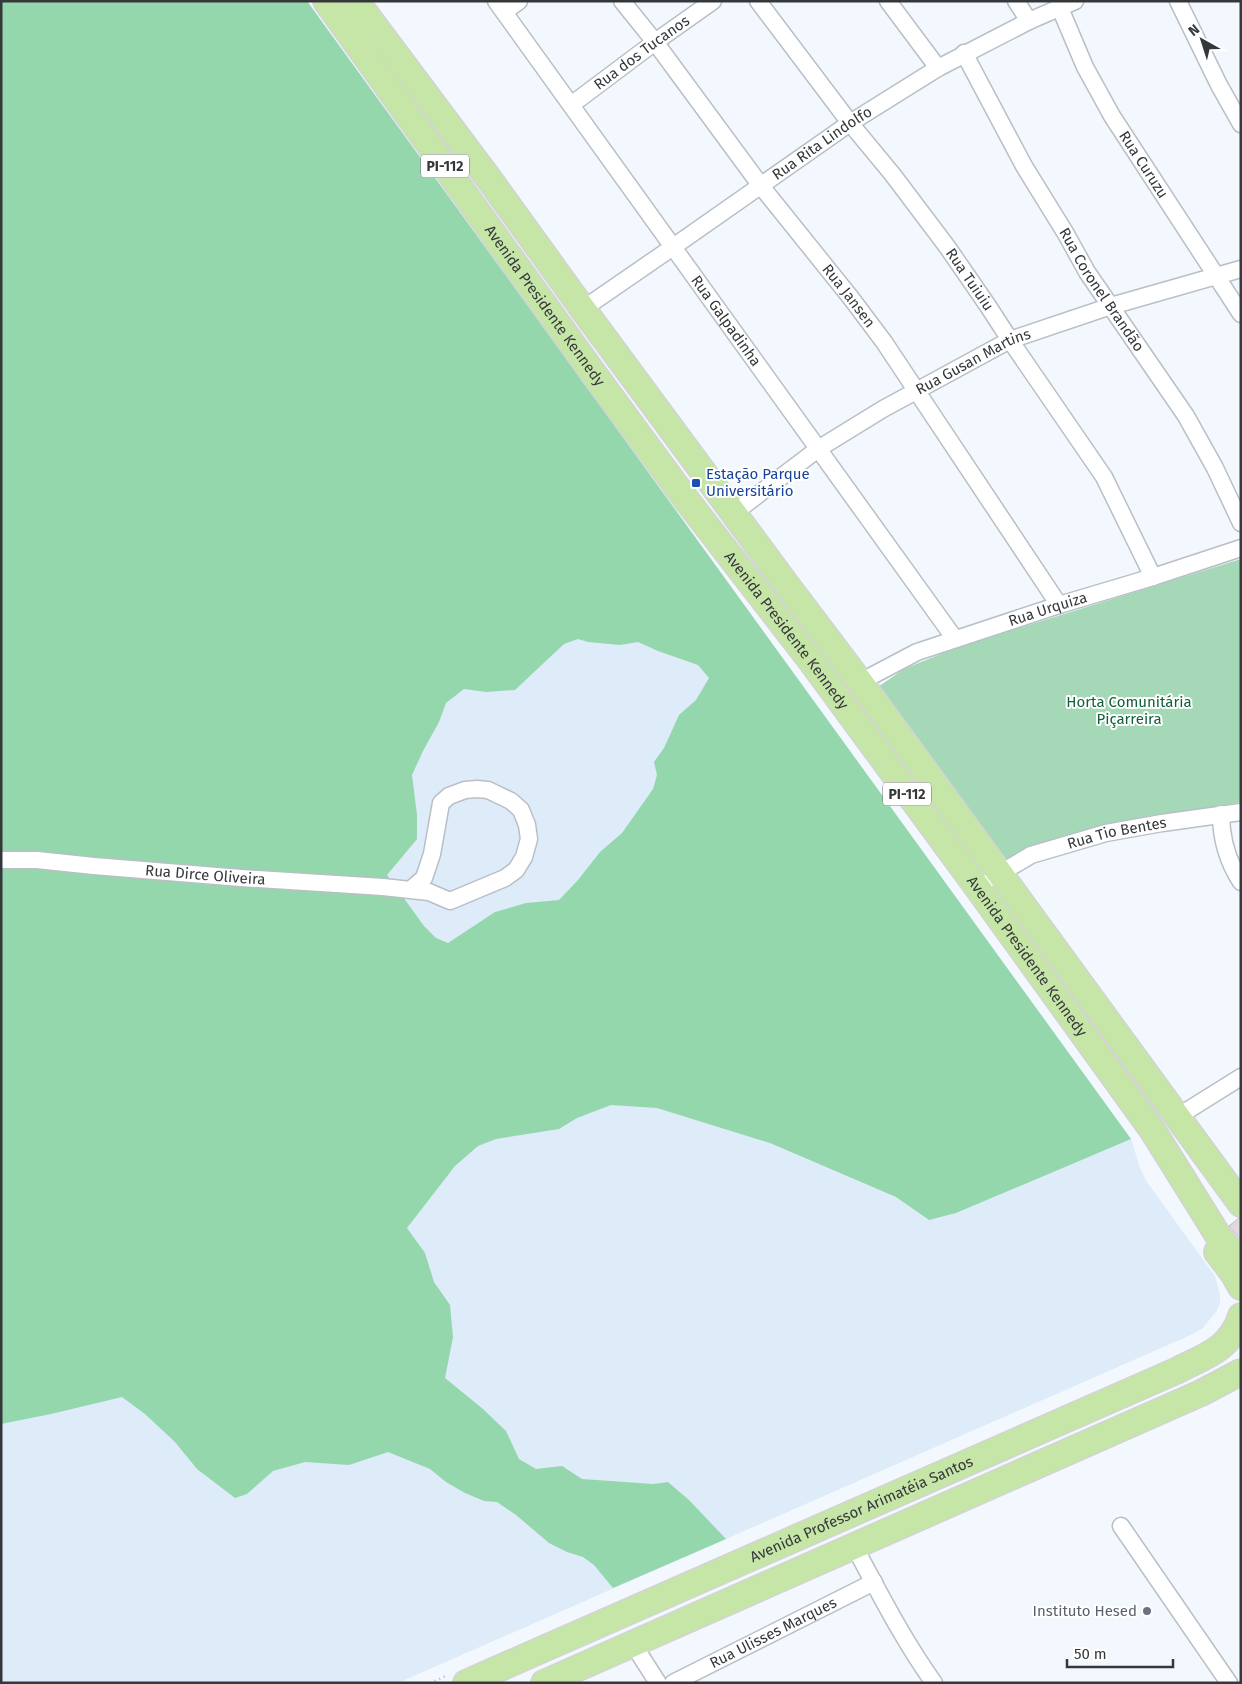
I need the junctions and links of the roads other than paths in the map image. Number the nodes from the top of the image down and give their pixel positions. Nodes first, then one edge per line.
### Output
1 (326, 1) edge
2 (356, 1) edge
3 (520, 1) edge
4 (622, 1) edge
5 (713, 1) edge
6 (758, 1) edge
7 (888, 1) edge
8 (1016, 1) edge
9 (1178, 1) edge
10 (1068, 5) edge
11 (500, 6) edge
12 (1029, 20) junction
13 (655, 42) junction
14 (964, 53) junction
15 (938, 68) junction
16 (571, 106) junction
17 (850, 123) junction
18 (1241, 124) edge
19 (448, 125) junction
20 (427, 141) junction
21 (492, 183) junction
22 (761, 186) junction
23 (468, 200) junction
24 (673, 248) junction
25 (1241, 269) edge
26 (1217, 276) junction
27 (1111, 306) junction
28 (583, 308) junction
29 (1241, 314) edge
30 (1010, 340) junction
31 (915, 391) junction
32 (818, 449) junction
33 (734, 513) junction
34 (1241, 523) edge
35 (1241, 548) edge
36 (1153, 577) junction
37 (1059, 605) junction
38 (955, 640) junction
39 (860, 682) junction
40 (1241, 812) edge
41 (1221, 814) junction
42 (1, 860) edge
43 (999, 874) junction
44 (1241, 882) edge
45 (977, 887) junction
46 (410, 890) junction
47 (1241, 1077) edge
48 (1139, 1112) junction
49 (1177, 1117) junction
50 (1241, 1204) edge
51 (1241, 1263) edge
52 (1241, 1287) edge
53 (1241, 1316) edge
54 (1241, 1372) edge
55 (1241, 1382) edge
56 (1201, 1393) junction
57 (1121, 1526) dead end
58 (854, 1546) junction
59 (739, 1562) junction
60 (874, 1582) junction
61 (754, 1589) junction
62 (553, 1644) junction
63 (633, 1644) junction
64 (591, 1662) junction
65 (466, 1683) edge
66 (544, 1683) edge
67 (658, 1683) edge
68 (673, 1683) edge
69 (934, 1683) edge
70 (1229, 1683) edge

1 - 20 main road, Avenida Presidente Kennedy / PI-112
2 - 19 main road, Avenida Presidente Kennedy / PI-112
3 - 11 street
4 - 13 street, Rua Jansen
5 - 13 street, Rua dos Tucanos
6 - 17 street, Rua Tuiuiu
7 - 15 street
8 - 12 street
9 - 18 street
10 - 12 street, Rua Rita Lindolfo
10 - 26 street, Rua Curuzu
11 - 16 street, Rua Galpadinha
12 - 14 street, Rua Rita Lindolfo
13 - 16 street, Rua dos Tucanos
13 - 22 street, Rua Jansen
14 - 15 street, Rua Rita Lindolfo
14 - 27 street, Rua Coronel Brandão
15 - 17 street, Rua Rita Lindolfo
16 - 24 street, Rua Galpadinha
17 - 22 street, Rua Rita Lindolfo
17 - 30 street, Rua Tuiuiu
19 - 20 main road
19 - 21 main road, Avenida Presidente Kennedy / PI-112
20 - 23 main road, Avenida Presidente Kennedy / PI-112
21 - 23 main road
21 - 28 main road, Avenida Presidente Kennedy / PI-112
22 - 24 street, Rua Rita Lindolfo
22 - 31 street, Rua Jansen
23 - 45 main road, Avenida Presidente Kennedy / PI-112
24 - 28 street, Rua Rita Lindolfo
24 - 32 street, Rua Galpadinha
25 - 26 street, Rua Gusan Martins
26 - 27 street, Rua Gusan Martins
26 - 29 street, Rua Curuzu
27 - 30 street, Rua Gusan Martins
27 - 34 street, Rua Coronel Brandão
28 - 33 main road, Avenida Presidente Kennedy / PI-112
30 - 31 street, Rua Gusan Martins
30 - 36 street, Rua Tuiuiu
31 - 32 street, Rua Gusan Martins
31 - 37 street, Rua Jansen
32 - 33 street, Rua Gusan Martins
32 - 38 street, Rua Galpadinha
33 - 39 main road, Avenida Presidente Kennedy / PI-112
35 - 36 street, Rua Urquiza
36 - 37 street, Rua Urquiza
37 - 38 street, Rua Urquiza
38 - 39 street, Rua Urquiza
39 - 43 main road, Avenida Presidente Kennedy / PI-112
40 - 41 street, Rua Tio Bentes
41 - 43 street, Rua Tio Bentes
41 - 44 street
42 - 46 street, Rua Dirce Oliveira
43 - 45 street, Rua Tio Bentes
43 - 49 main road, Avenida Presidente Kennedy / PI-112
45 - 48 main road, Avenida Presidente Kennedy / PI-112
46 - 46 street, Rua Dirce Oliveira
47 - 49 street
48 - 51 main road, Avenida Presidente Kennedy / PI-112
48 - 52 main road
49 - 50 main road, Avenida Presidente Kennedy / PI-112
53 - 59 main road, Avenida Professor Arimatéia Santos
54 - 56 main road, Avenida Professor Arimatéia Santos
55 - 56 main road
56 - 58 main road, Avenida Professor Arimatéia Santos
57 - 70 street
58 - 60 street
58 - 61 main road, Avenida Professor Arimatéia Santos
59 - 61 main road
59 - 62 main road, Avenida Professor Arimatéia Santos
60 - 68 street, Rua Ulisses Marques
60 - 69 street
61 - 63 main road, Avenida Professor Arimatéia Santos
62 - 64 main road
62 - 65 main road, Avenida Professor Arimatéia Santos
63 - 64 main road, Avenida Professor Arimatéia Santos
63 - 67 street
64 - 66 main road, Avenida Professor Arimatéia Santos

